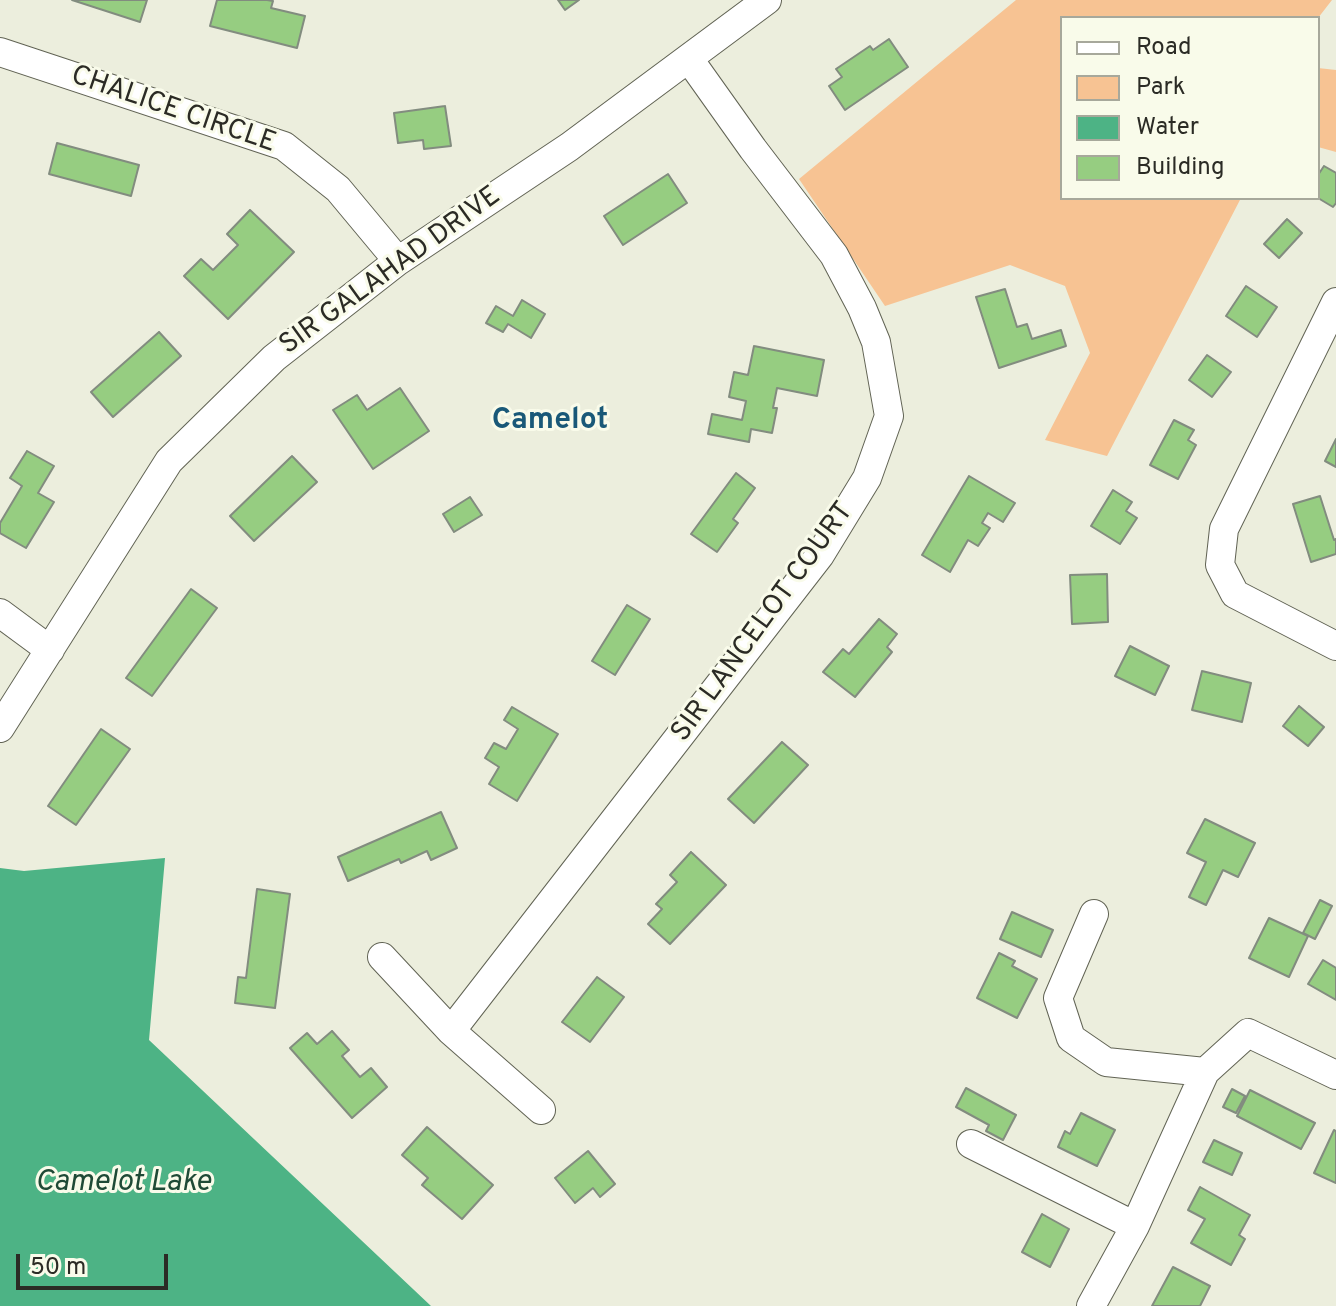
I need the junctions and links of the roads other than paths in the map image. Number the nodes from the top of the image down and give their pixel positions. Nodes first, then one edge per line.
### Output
1 (767, 0) edge
2 (0, 52) edge
3 (689, 59) junction
4 (398, 261) junction
5 (1336, 302) edge
6 (0, 613) edge
7 (1336, 646) edge
8 (50, 650) junction
9 (0, 728) edge
10 (1094, 914) dead end
11 (382, 957) dead end
12 (451, 1031) junction
13 (1205, 1072) junction
14 (1336, 1075) edge
15 (541, 1110) dead end
16 (971, 1144) dead end
17 (1135, 1226) junction
18 (1091, 1306) edge

1 - 3 street, SIR GALAHAD DRIVE
2 - 4 street, CHALICE CIRCLE
3 - 4 street, SIR GALAHAD DRIVE
3 - 12 street, SIR LANCELOT COURT
4 - 8 street, SIR GALAHAD DRIVE
5 - 7 street
6 - 8 street
8 - 9 street, SIR GALAHAD DRIVE
10 - 13 street
11 - 12 street
12 - 15 street
13 - 14 street
13 - 17 street
16 - 17 street
17 - 18 street

